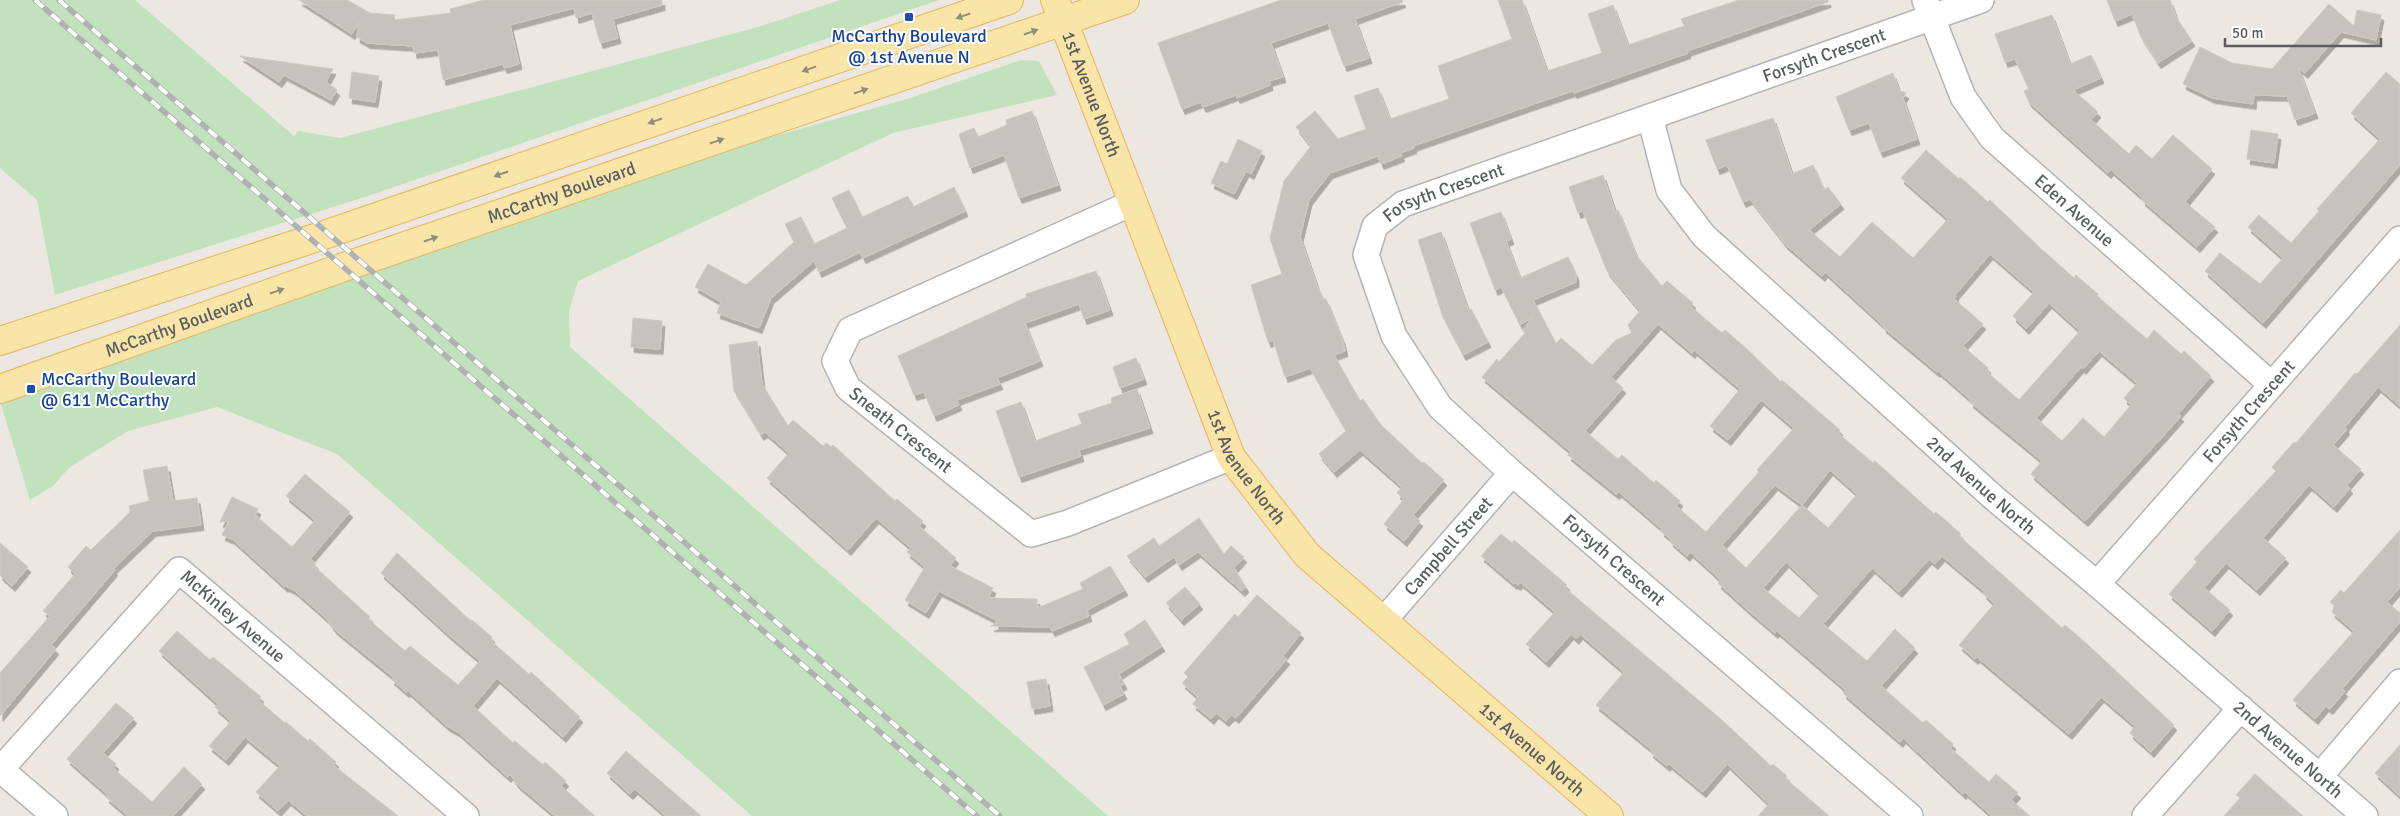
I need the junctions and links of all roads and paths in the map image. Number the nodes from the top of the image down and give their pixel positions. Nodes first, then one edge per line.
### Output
1 (1009, 0) edge
2 (1125, 0) edge
3 (1981, 0) edge
4 (1928, 9) edge
5 (1059, 10) edge
6 (1650, 117) junction
7 (1132, 203) junction
8 (2400, 239) edge
9 (0, 341) edge
10 (2272, 384) junction
11 (0, 389) edge
12 (1231, 457) junction
13 (1512, 473) junction
14 (2097, 584) junction
15 (1384, 620) junction
16 (2400, 682) edge
17 (2241, 708) junction
18 (0, 769) edge
19 (2320, 776) junction
20 (460, 814) edge
21 (55, 816) edge
22 (1609, 816) edge
23 (1910, 816) edge
24 (2145, 816) edge
25 (2365, 816) edge

1 -> 9 main road
2 - 5 main road, McCarthy Boulevard
3 - 4 street, Forsyth Crescent
4 - 6 street, Forsyth Crescent
4 - 10 street, Eden Avenue
5 - 7 main road, 1st Avenue North
11 -> 5 main road, McCarthy Boulevard
6 - 13 street, Forsyth Crescent
6 - 14 street, 2nd Avenue North
7 - 12 main road, 1st Avenue North
7 - 12 street, Sneath Crescent
8 - 10 street, Forsyth Crescent
10 - 14 street, Forsyth Crescent
12 - 15 main road, 1st Avenue North
13 - 15 street, Campbell Street
13 - 23 street, Forsyth Crescent
14 - 17 street, 2nd Avenue North
15 - 22 main road, 1st Avenue North
16 - 19 street
17 - 19 street, 2nd Avenue North
17 - 24 street
18 - 20 street, McKinley Avenue
18 - 21 street
19 - 25 street, 2nd Avenue North

